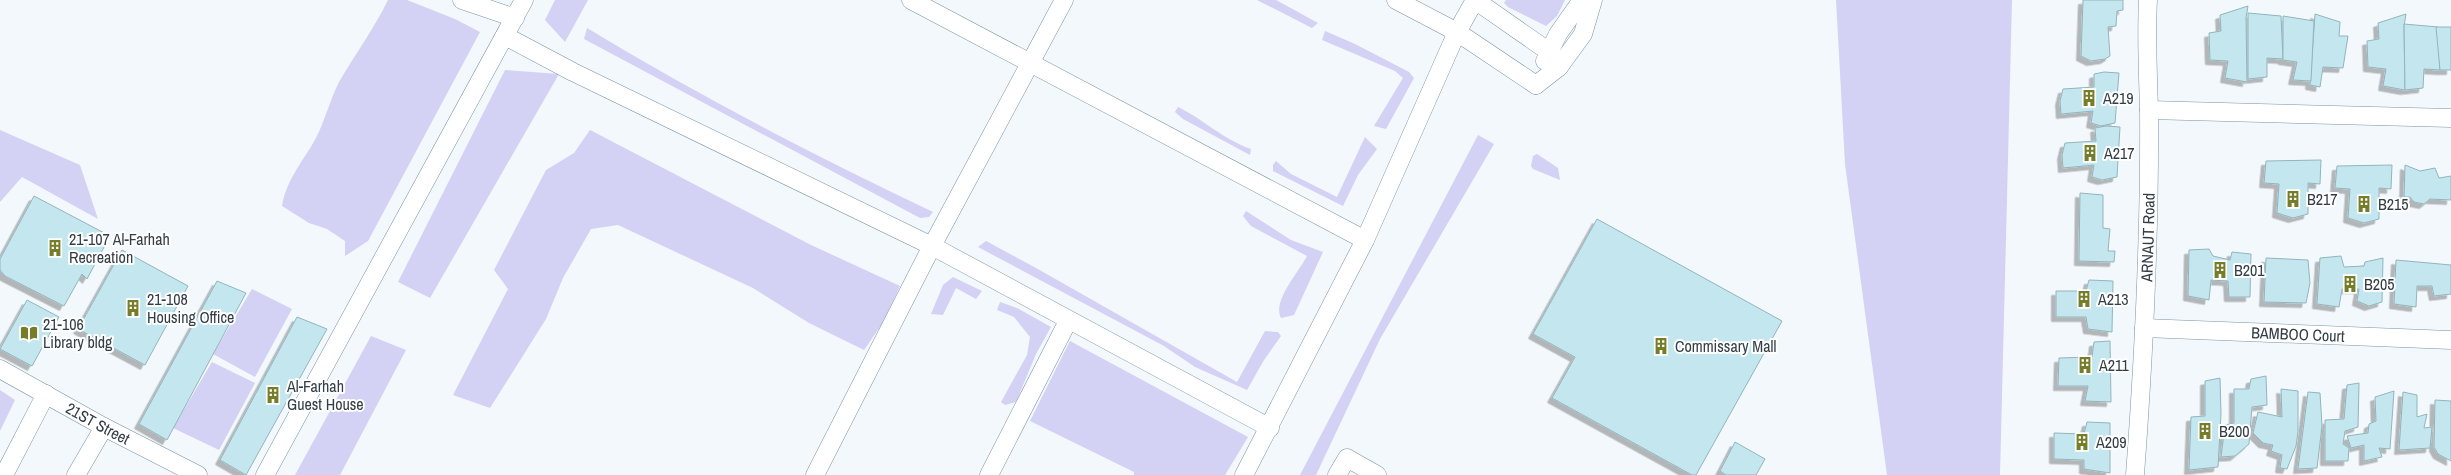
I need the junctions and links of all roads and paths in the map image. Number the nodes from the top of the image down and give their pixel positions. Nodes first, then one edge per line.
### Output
1 (462, 0) edge
2 (524, 0) edge
3 (911, 0) edge
4 (1064, 0) edge
5 (1396, 0) edge
6 (1475, 0) edge
7 (1582, 0) edge
8 (1593, 0) edge
9 (2148, 0) edge
10 (515, 18) junction
11 (1457, 32) junction
12 (505, 36) junction
13 (1549, 53) junction
14 (1031, 62) junction
15 (1559, 67) junction
16 (1536, 85) junction
17 (2149, 110) junction
18 (2451, 118) edge
19 (1364, 240) junction
20 (932, 246) junction
21 (1068, 321) junction
22 (2144, 328) junction
23 (2451, 340) edge
24 (0, 369) edge
25 (46, 394) junction
26 (104, 428) junction
27 (1270, 428) junction
28 (4, 475) edge
29 (76, 475) edge
30 (198, 475) edge
31 (265, 475) edge
32 (815, 475) edge
33 (989, 475) edge
34 (1244, 475) edge
35 (1337, 475) edge
36 (1377, 475) edge
37 (2135, 475) edge

1 - 10 street
2 - 10 street
3 - 14 street
4 - 14 street
5 - 11 street
6 - 11 street
6 - 13 street
7 - 13 street
8 - 15 street
9 - 17 street, ARNAUT Road
10 - 12 street
11 - 16 street
11 - 19 street
12 - 20 street
12 - 31 street
13 - 15 street
13 - 16 street
14 - 19 street
14 - 20 street
15 - 16 street
17 - 18 street
17 - 22 street, ARNAUT Road
19 - 27 street
20 - 21 street
20 - 32 street
21 - 27 street
21 - 33 street
22 - 23 street, BAMBOO Court
22 - 37 street, ARNAUT Road
24 - 25 street, 21ST Street
25 - 26 street, 21ST Street
25 - 28 street
26 - 29 street
26 - 30 street, 21ST Street
27 - 34 street
35 - 36 street

